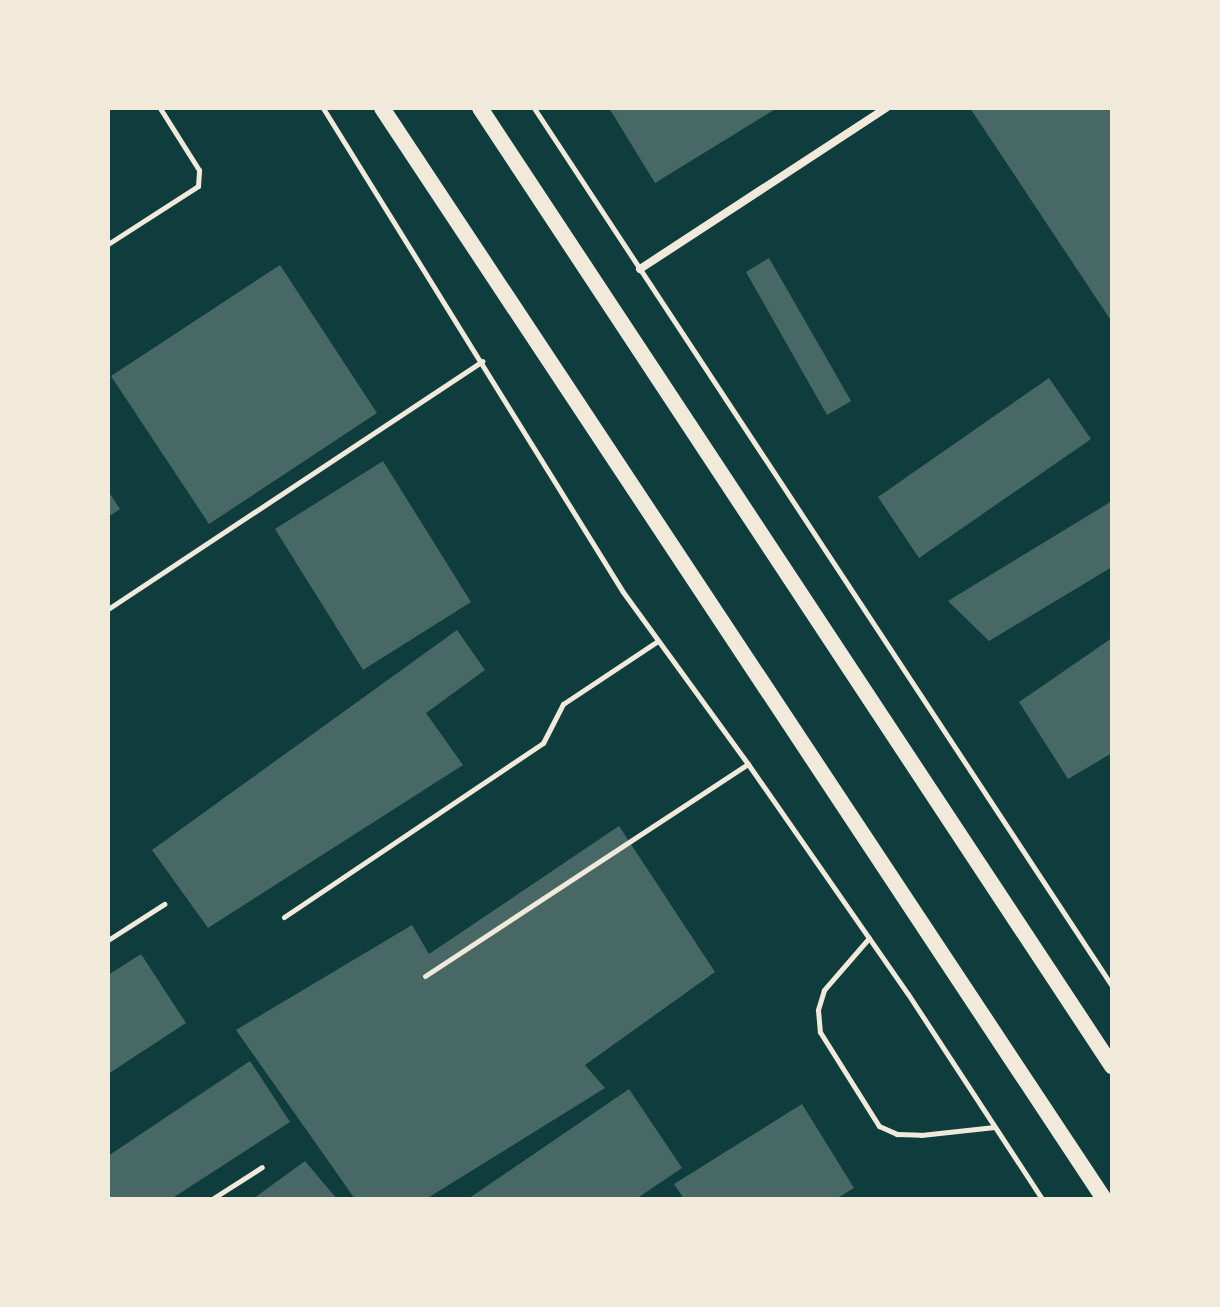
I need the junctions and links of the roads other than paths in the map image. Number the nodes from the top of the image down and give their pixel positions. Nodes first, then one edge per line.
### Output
1 (160, 108) edge
2 (323, 108) edge
3 (382, 108) edge
4 (480, 108) edge
5 (534, 108) edge
6 (886, 108) edge
7 (108, 244) edge
8 (640, 269) junction
9 (482, 361) junction
10 (108, 609) edge
11 (658, 641) junction
12 (748, 764) junction
13 (164, 904) dead end
14 (284, 917) dead end
15 (869, 938) junction
16 (108, 940) edge
17 (425, 976) dead end
18 (1112, 986) edge
19 (1112, 1066) edge
20 (995, 1127) junction
21 (262, 1167) dead end
22 (212, 1199) edge
23 (1042, 1199) edge
24 (1104, 1199) edge

1 - 7 lane
2 - 9 lane
3 - 24 main road
4 - 19 main road
5 - 8 lane
6 - 8 street
8 - 18 lane
9 - 10 lane
9 - 11 lane
11 - 12 lane
11 - 14 lane
12 - 15 lane
12 - 17 lane
13 - 16 lane
15 - 20 lane
15 - 20 lane
20 - 23 lane
21 - 22 lane

